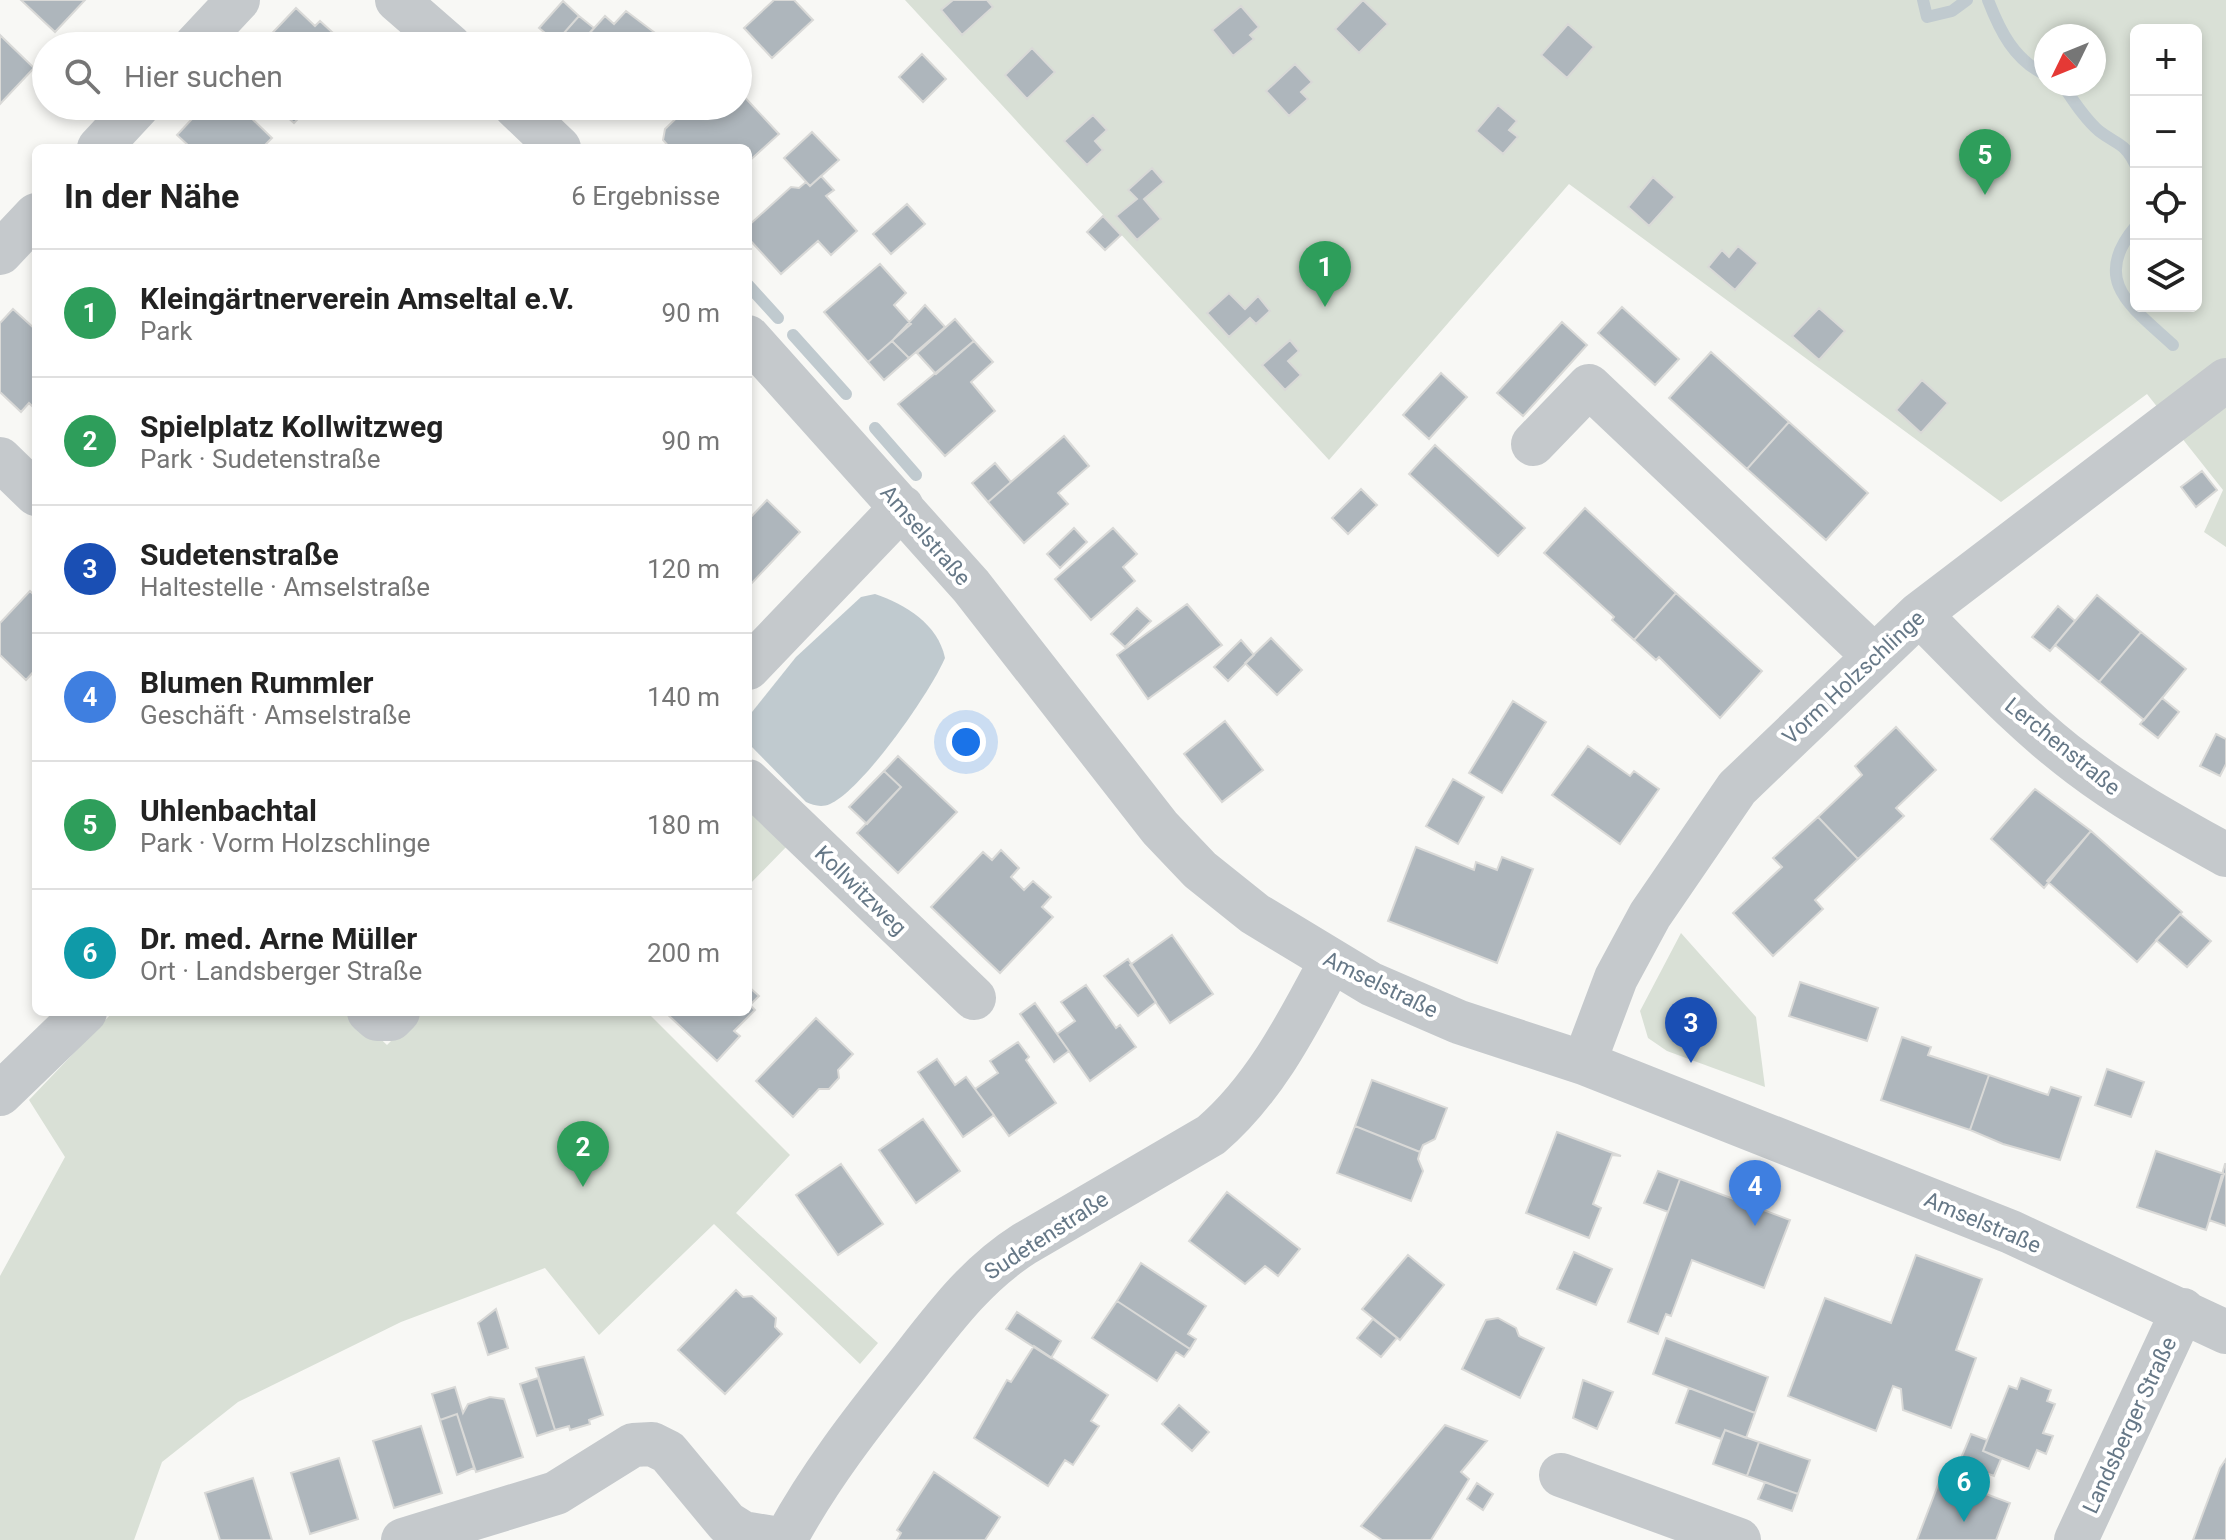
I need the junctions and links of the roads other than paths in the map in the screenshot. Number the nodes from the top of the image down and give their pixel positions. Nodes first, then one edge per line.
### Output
1 (238, 0) edge
2 (397, 0) edge
3 (208, 32) edge
4 (434, 32) edge
5 (125, 120) edge
6 (530, 120) edge
7 (103, 144) edge
8 (555, 144) edge
9 (32, 219) edge
10 (0, 253) edge
11 (752, 341) edge
12 (2226, 380) edge
13 (1533, 444) dead end
14 (0, 459) edge
15 (32, 490) edge
16 (902, 507) junction
17 (1919, 614) junction
18 (1874, 656) junction
19 (752, 659) edge
20 (752, 785) edge
21 (2226, 855) edge
22 (1331, 961) junction
23 (974, 998) dead end
24 (81, 1016) edge
25 (374, 1016) edge
26 (394, 1016) edge
27 (1584, 1063) junction
28 (0, 1094) edge
29 (2183, 1310) junction
30 (2226, 1332) edge
31 (1561, 1475) dead end
32 (403, 1540) edge
33 (785, 1540) edge
34 (1739, 1540) edge
35 (2076, 1540) edge

1 - 3 street
2 - 4 street
5 - 7 street
6 - 8 street
9 - 10 street
11 - 16 street, Amselstraße
12 - 17 street, Vorm Holzschlinge
13 - 18 street
14 - 15 street
16 - 19 street
16 - 22 street, Amselstraße
17 - 18 street, Vorm Holzschlinge
17 - 21 street, Lerchenstraße
18 - 27 street, Vorm Holzschlinge
20 - 23 street, Kollwitzweg
22 - 27 street, Amselstraße
22 - 33 street, Sudetenstraße
24 - 28 street
25 - 26 street
27 - 29 street, Amselstraße
29 - 30 street, Amselstraße
29 - 35 street, Landsberger Straße
31 - 34 street
32 - 33 street, Sudetenstraße

